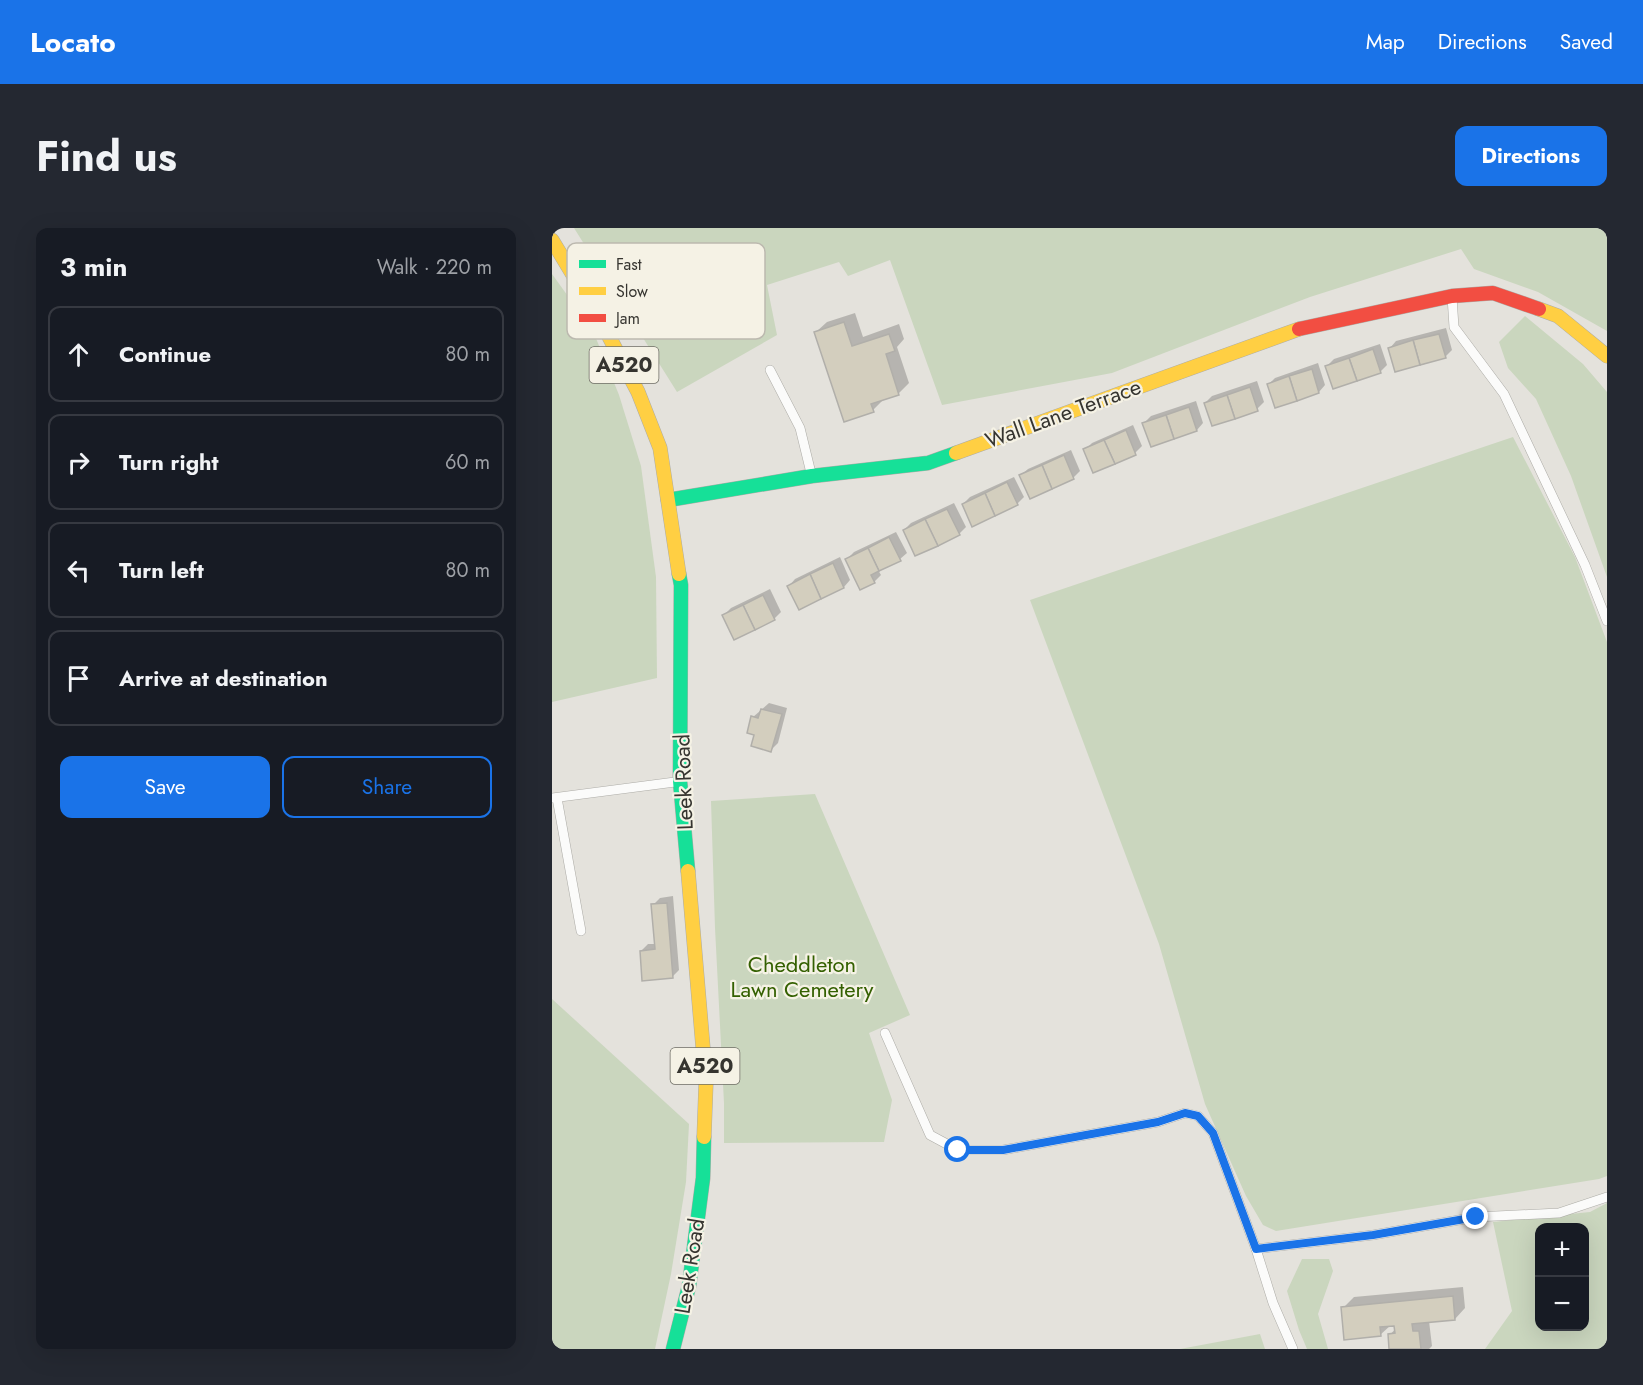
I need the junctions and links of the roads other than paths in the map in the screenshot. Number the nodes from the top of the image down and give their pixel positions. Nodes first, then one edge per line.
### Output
1 (552, 240) edge
2 (567, 265) edge
3 (1452, 296) junction
4 (611, 339) edge
5 (1607, 356) edge
6 (770, 370) dead end
7 (812, 476) junction
8 (668, 500) junction
9 (1607, 621) edge
10 (680, 781) junction
11 (554, 798) edge
12 (581, 931) dead end
13 (885, 1032) dead end
14 (1607, 1197) edge
15 (1256, 1249) junction
16 (673, 1349) edge
17 (1293, 1349) edge

1 - 2 main road, Leek Road / A520
3 - 5 main road, Wall Lane Terrace
3 - 7 main road, Wall Lane Terrace
3 - 9 lane
4 - 8 main road, Leek Road / A520
6 - 7 lane
7 - 8 main road, Wall Lane Terrace
8 - 10 main road, Leek Road / A520
10 - 11 lane
10 - 16 main road, Leek Road / A520
11 - 12 lane
13 - 15 lane
14 - 15 lane
15 - 17 lane

